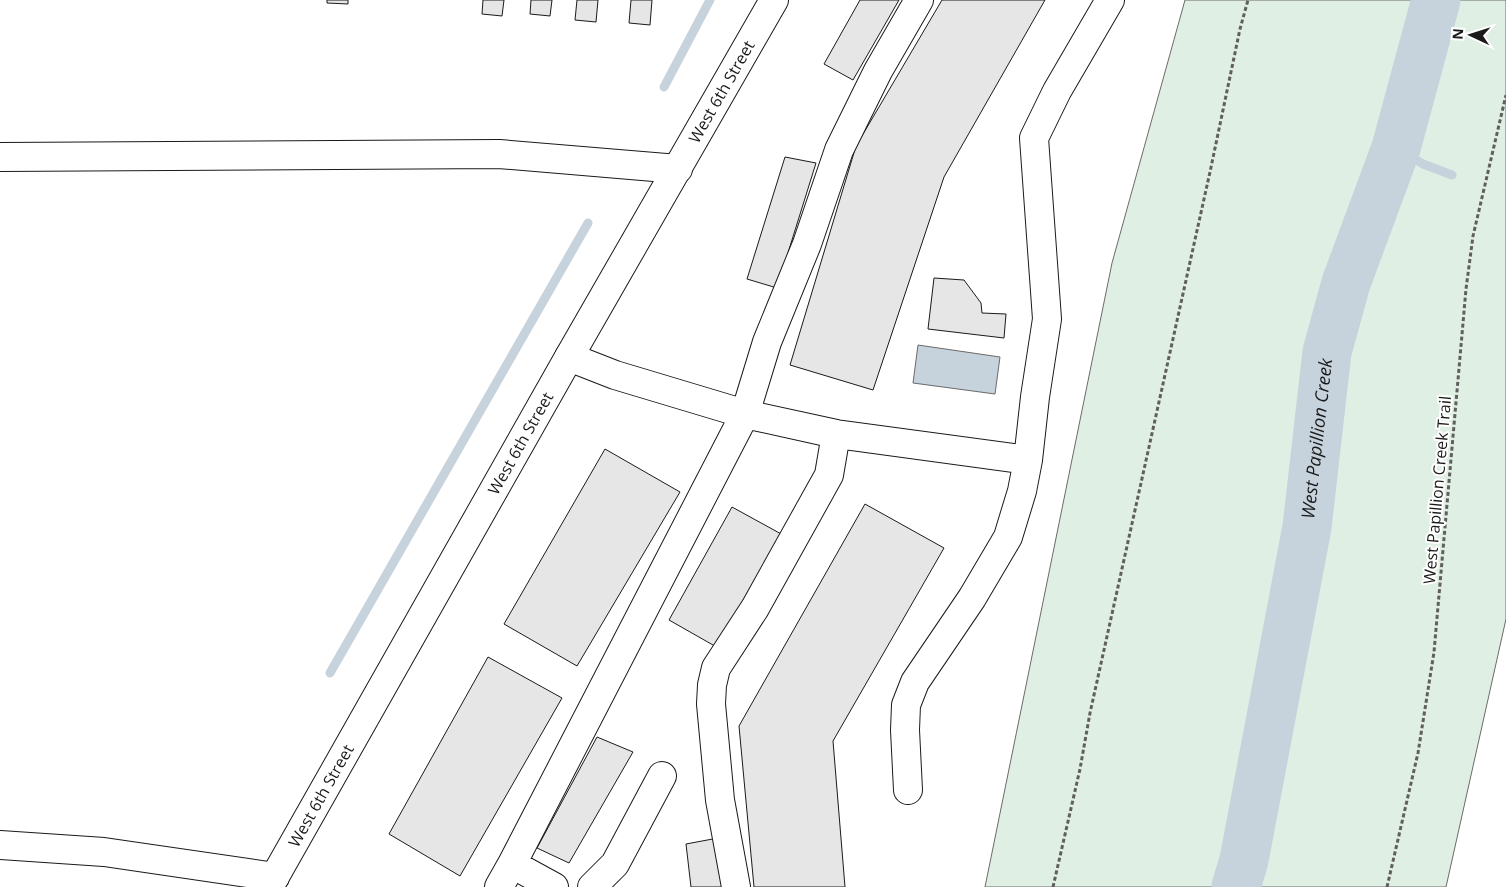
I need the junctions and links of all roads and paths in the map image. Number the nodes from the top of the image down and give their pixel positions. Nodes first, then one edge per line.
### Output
1 (774, 0) edge
2 (919, 0) edge
3 (1110, 0) edge
4 (1248, 0) edge
5 (1506, 95) edge
6 (0, 157) edge
7 (678, 169) junction
8 (569, 356) junction
9 (745, 414) junction
10 (836, 434) junction
11 (1028, 460) junction
12 (662, 776) dead end
13 (908, 790) dead end
14 (0, 845) edge
15 (505, 875) edge
16 (272, 882) edge
17 (554, 887) edge
18 (592, 887) edge
19 (736, 887) edge
20 (1053, 887) edge
21 (1387, 887) edge

1 - 7 main road, West 6th Street
2 - 9 main road
3 - 11 main road
4 - 20 path
5 - 21 path, West Papillion Creek Trail
6 - 7 main road
7 - 8 main road, West 6th Street
8 - 9 main road
8 - 16 main road, West 6th Street
9 - 10 main road
9 - 15 main road
10 - 11 main road
10 - 19 main road
11 - 13 main road
12 - 18 main road
14 - 16 main road
15 - 17 main road

